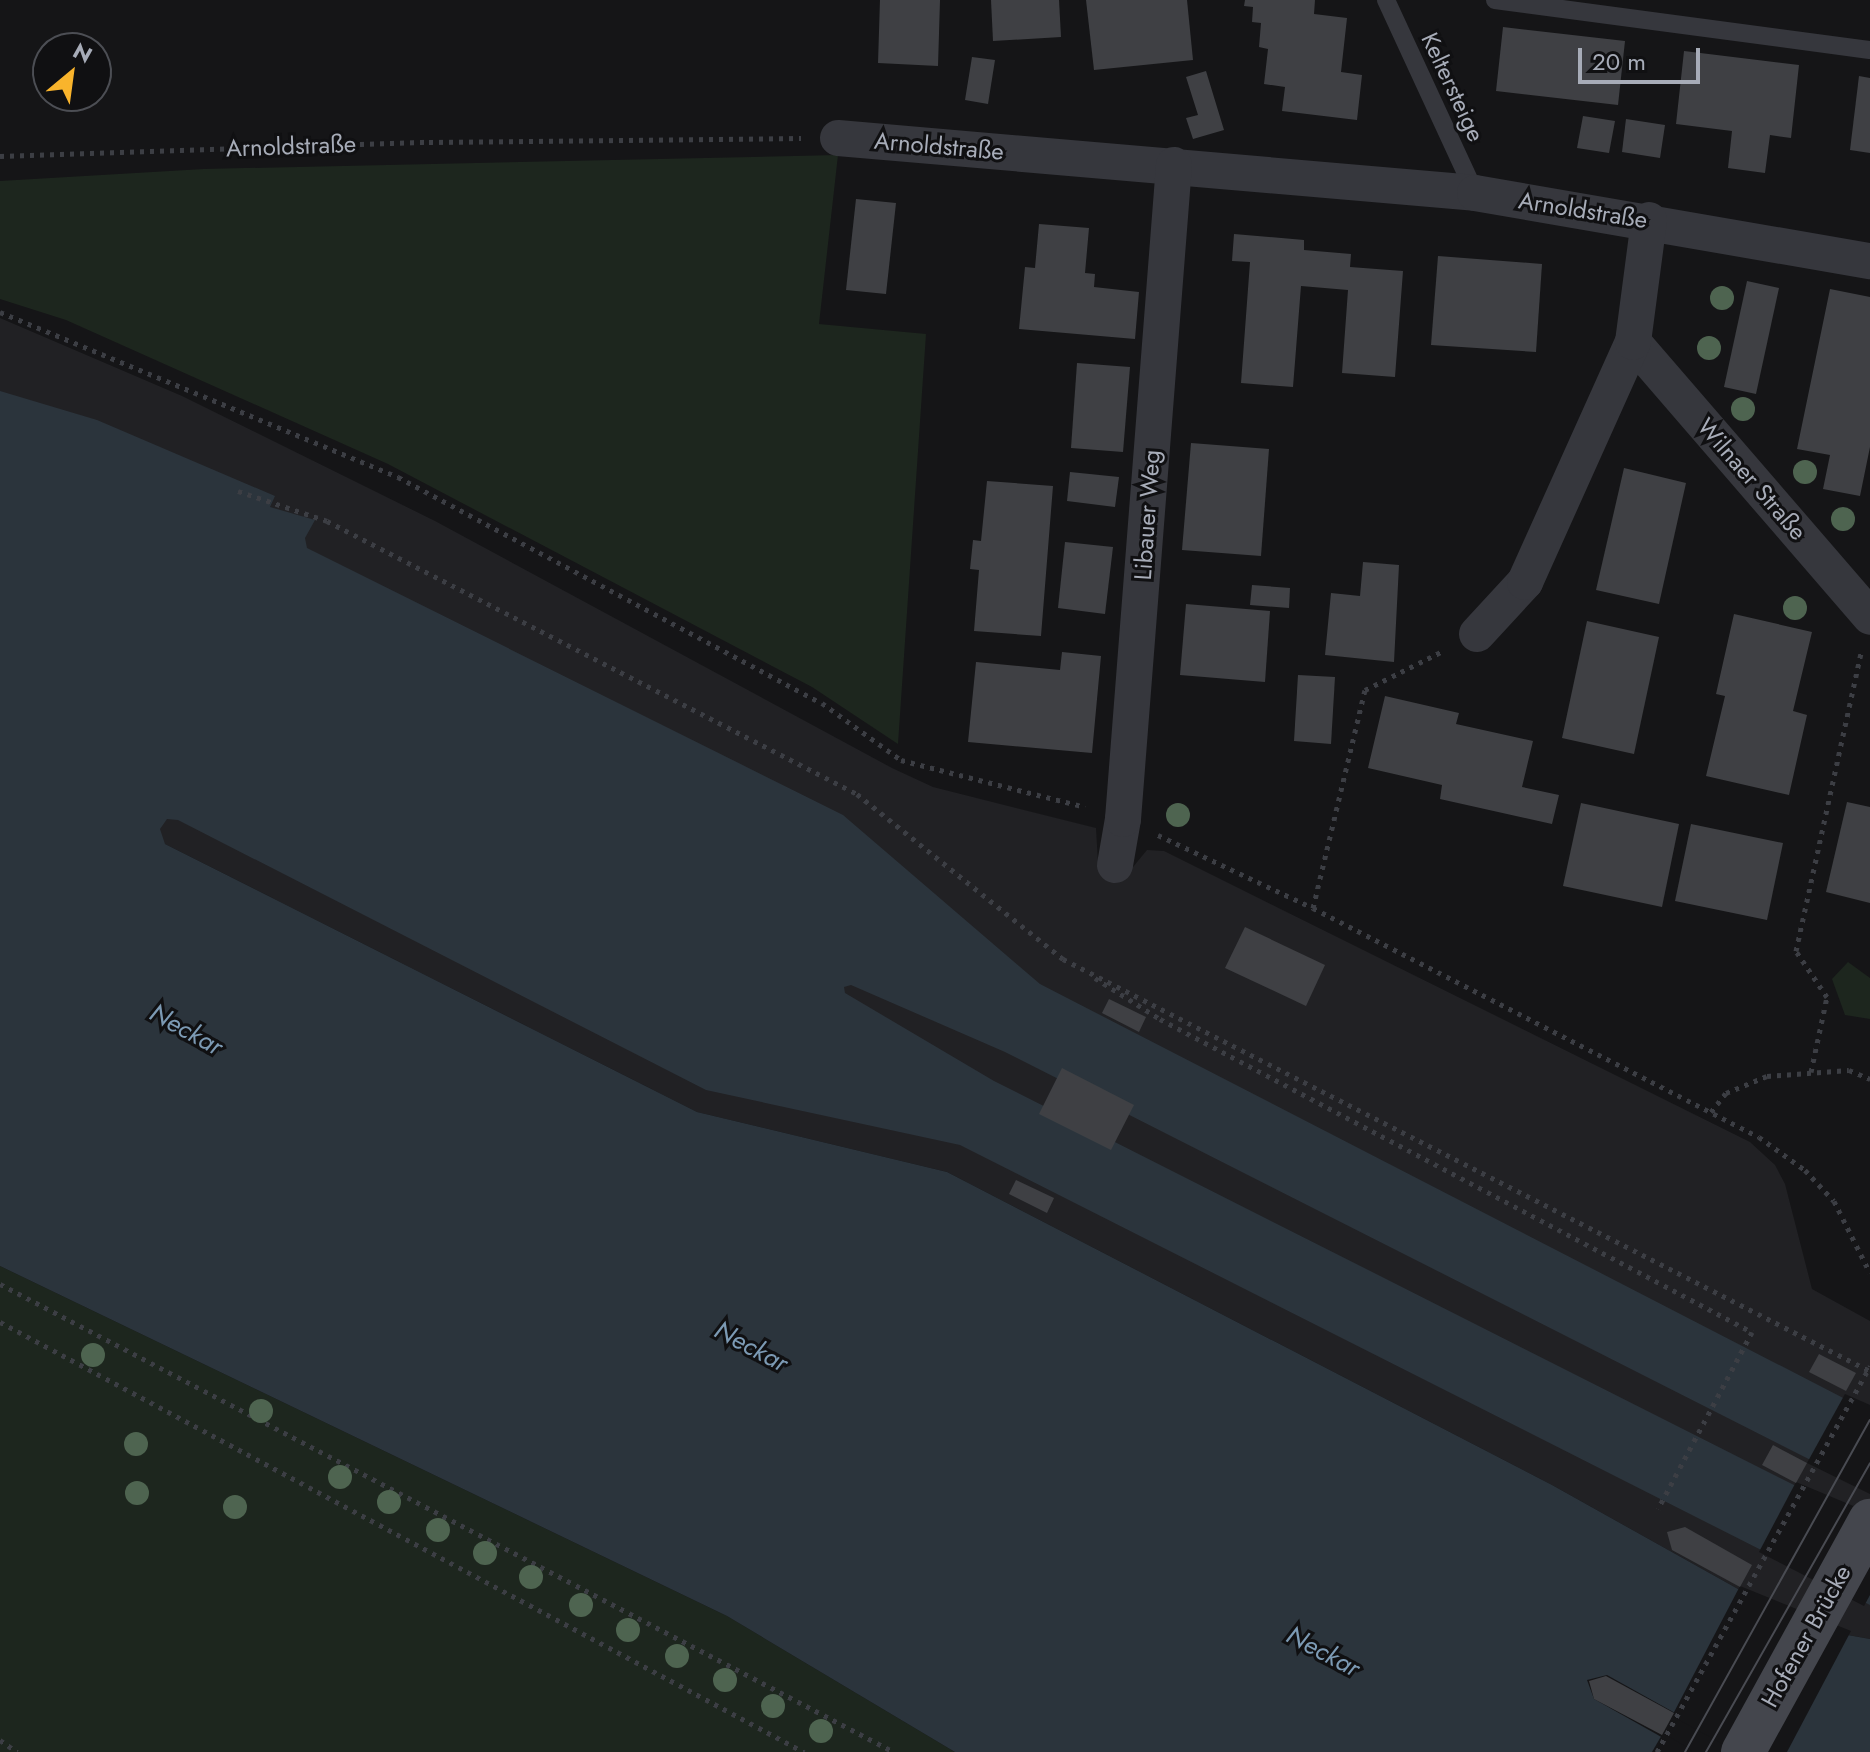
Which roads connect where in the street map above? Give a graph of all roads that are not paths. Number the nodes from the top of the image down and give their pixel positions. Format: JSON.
{"nodes":[{"id":1,"x":1386,"y":0,"type":"edge"},
{"id":2,"x":1495,"y":0,"type":"edge"},
{"id":3,"x":1870,"y":50,"type":"edge"},
{"id":4,"x":838,"y":138,"type":"road end"},
{"id":5,"x":1174,"y":165,"type":"junction"},
{"id":6,"x":1475,"y":193,"type":"junction"},
{"id":7,"x":1649,"y":220,"type":"junction"},
{"id":8,"x":1870,"y":261,"type":"edge"},
{"id":9,"x":1633,"y":342,"type":"junction"},
{"id":10,"x":1869,"y":616,"type":"edge"},
{"id":11,"x":1477,"y":634,"type":"road end"},
{"id":12,"x":1115,"y":865,"type":"dead end"},
{"id":13,"x":1870,"y":1521,"type":"edge"},
{"id":14,"x":1743,"y":1752,"type":"edge"}],
"edges":[{"from":1,"to":6,"type":"lane","name":"Keltersteige"},
{"from":2,"to":3,"type":"lane"},
{"from":4,"to":5,"type":"street","name":"Arnoldstraße"},
{"from":5,"to":6,"type":"street","name":"Arnoldstraße"},
{"from":5,"to":12,"type":"street","name":"Libauer Weg"},
{"from":6,"to":7,"type":"street","name":"Arnoldstraße"},
{"from":7,"to":8,"type":"street","name":"Arnoldstraße"},
{"from":7,"to":9,"type":"street"},
{"from":9,"to":10,"type":"street","name":"Wilnaer Straße"},
{"from":9,"to":11,"type":"street"},
{"from":13,"to":14,"type":"main road","name":"Hofener Brücke"}]}
